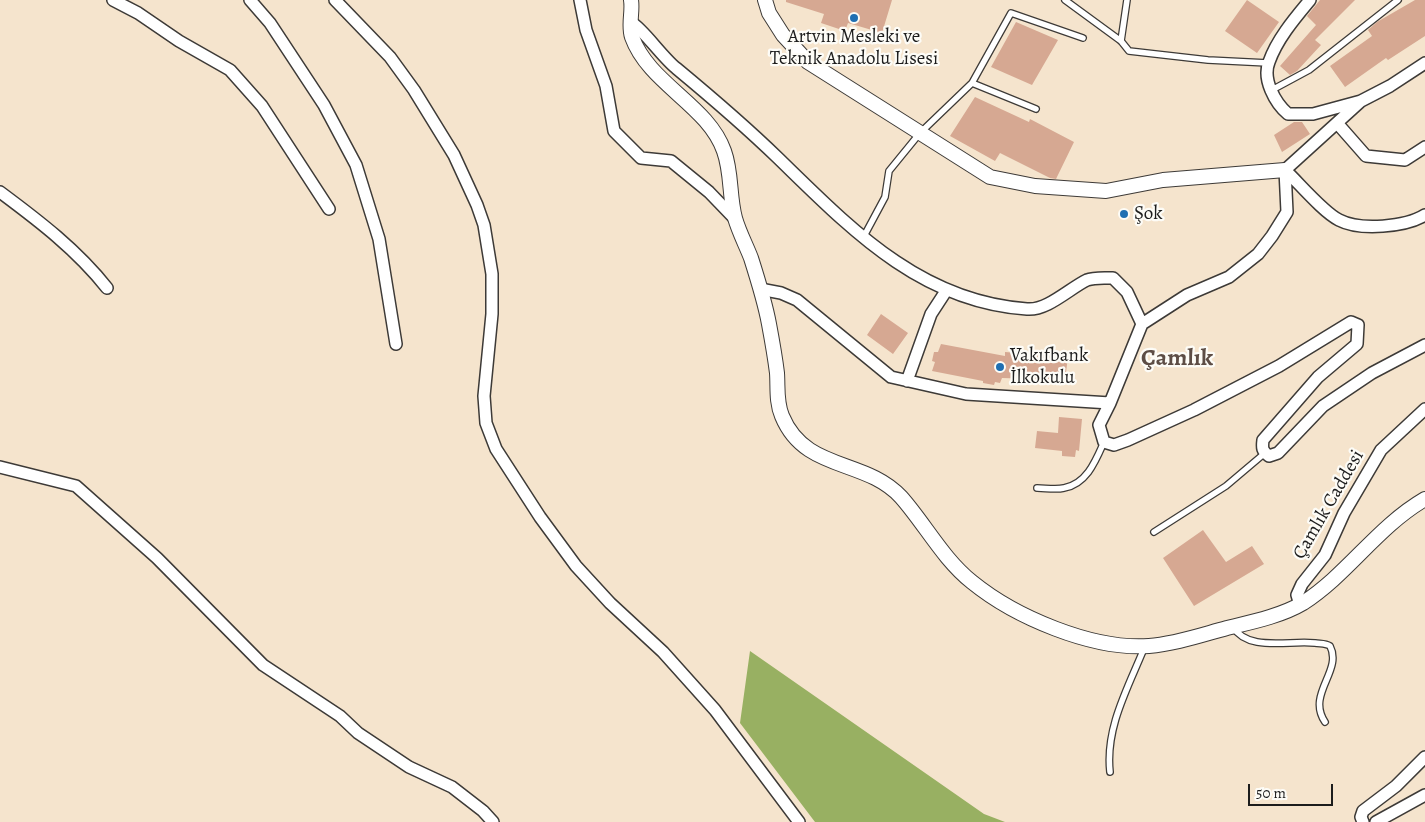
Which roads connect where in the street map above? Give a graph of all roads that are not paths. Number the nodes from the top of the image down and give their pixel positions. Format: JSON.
{"nodes":[{"id":1,"x":113,"y":0,"type":"edge"},
{"id":2,"x":250,"y":0,"type":"edge"},
{"id":3,"x":335,"y":0,"type":"edge"},
{"id":4,"x":580,"y":0,"type":"edge"},
{"id":5,"x":631,"y":0,"type":"edge"},
{"id":6,"x":765,"y":0,"type":"edge"},
{"id":7,"x":1065,"y":0,"type":"edge"},
{"id":8,"x":1127,"y":0,"type":"edge"},
{"id":9,"x":1310,"y":0,"type":"edge"},
{"id":10,"x":1398,"y":0,"type":"edge"},
{"id":11,"x":632,"y":23,"type":"junction"},
{"id":12,"x":1083,"y":38,"type":"dead end"},
{"id":13,"x":1121,"y":41,"type":"junction"},
{"id":14,"x":1268,"y":63,"type":"junction"},
{"id":15,"x":1425,"y":63,"type":"edge"},
{"id":16,"x":972,"y":83,"type":"junction"},
{"id":17,"x":1270,"y":90,"type":"junction"},
{"id":18,"x":1361,"y":101,"type":"junction"},
{"id":19,"x":1036,"y":109,"type":"dead end"},
{"id":20,"x":1337,"y":123,"type":"junction"},
{"id":21,"x":920,"y":133,"type":"junction"},
{"id":22,"x":1425,"y":147,"type":"edge"},
{"id":23,"x":1285,"y":170,"type":"junction"},
{"id":24,"x":0,"y":192,"type":"edge"},
{"id":25,"x":329,"y":209,"type":"dead end"},
{"id":26,"x":1425,"y":215,"type":"edge"},
{"id":27,"x":735,"y":219,"type":"junction"},
{"id":28,"x":863,"y":238,"type":"junction"},
{"id":29,"x":107,"y":288,"type":"dead end"},
{"id":30,"x":760,"y":288,"type":"junction"},
{"id":31,"x":946,"y":291,"type":"junction"},
{"id":32,"x":1142,"y":324,"type":"junction"},
{"id":33,"x":396,"y":344,"type":"dead end"},
{"id":34,"x":1425,"y":345,"type":"edge"},
{"id":35,"x":907,"y":381,"type":"junction"},
{"id":36,"x":1110,"y":403,"type":"junction"},
{"id":37,"x":1425,"y":409,"type":"edge"},
{"id":38,"x":1104,"y":442,"type":"junction"},
{"id":39,"x":1265,"y":453,"type":"junction"},
{"id":40,"x":0,"y":468,"type":"edge"},
{"id":41,"x":1036,"y":488,"type":"dead end"},
{"id":42,"x":1425,"y":499,"type":"edge"},
{"id":43,"x":1154,"y":532,"type":"dead end"},
{"id":44,"x":1300,"y":605,"type":"junction"},
{"id":45,"x":1233,"y":627,"type":"junction"},
{"id":46,"x":1145,"y":646,"type":"junction"},
{"id":47,"x":1325,"y":722,"type":"dead end"},
{"id":48,"x":1425,"y":757,"type":"edge"},
{"id":49,"x":1110,"y":772,"type":"dead end"},
{"id":50,"x":1425,"y":795,"type":"edge"},
{"id":51,"x":493,"y":822,"type":"edge"},
{"id":52,"x":799,"y":822,"type":"edge"},
{"id":53,"x":1363,"y":822,"type":"edge"},
{"id":54,"x":1376,"y":822,"type":"edge"}],
"edges":[{"from":1,"to":25,"type":"street"},
{"from":2,"to":33,"type":"street"},
{"from":3,"to":52,"type":"street"},
{"from":4,"to":27,"type":"street"},
{"from":5,"to":11,"type":"street"},
{"from":6,"to":21,"type":"street"},
{"from":7,"to":13,"type":"lane"},
{"from":8,"to":13,"type":"lane"},
{"from":9,"to":14,"type":"street"},
{"from":10,"to":17,"type":"lane"},
{"from":11,"to":27,"type":"street"},
{"from":11,"to":28,"type":"street"},
{"from":12,"to":16,"type":"lane"},
{"from":13,"to":14,"type":"lane"},
{"from":14,"to":17,"type":"street"},
{"from":15,"to":18,"type":"street"},
{"from":16,"to":19,"type":"lane"},
{"from":16,"to":21,"type":"lane"},
{"from":17,"to":18,"type":"street"},
{"from":18,"to":20,"type":"street"},
{"from":20,"to":22,"type":"street"},
{"from":20,"to":23,"type":"street"},
{"from":21,"to":23,"type":"street"},
{"from":21,"to":28,"type":"lane"},
{"from":23,"to":26,"type":"street"},
{"from":23,"to":32,"type":"street"},
{"from":24,"to":29,"type":"street"},
{"from":27,"to":30,"type":"street"},
{"from":28,"to":31,"type":"street"},
{"from":30,"to":35,"type":"street"},
{"from":30,"to":46,"type":"street"},
{"from":31,"to":32,"type":"street"},
{"from":31,"to":35,"type":"street"},
{"from":32,"to":36,"type":"street"},
{"from":34,"to":39,"type":"street"},
{"from":35,"to":36,"type":"street"},
{"from":36,"to":38,"type":"street"},
{"from":37,"to":44,"type":"street","name":"Çamlık Caddesi"},
{"from":38,"to":39,"type":"street"},
{"from":38,"to":41,"type":"lane"},
{"from":39,"to":43,"type":"lane"},
{"from":40,"to":51,"type":"street"},
{"from":42,"to":44,"type":"street"},
{"from":44,"to":45,"type":"street"},
{"from":45,"to":46,"type":"street"},
{"from":45,"to":47,"type":"lane"},
{"from":46,"to":49,"type":"lane"},
{"from":48,"to":53,"type":"street"},
{"from":50,"to":54,"type":"street"}]}
